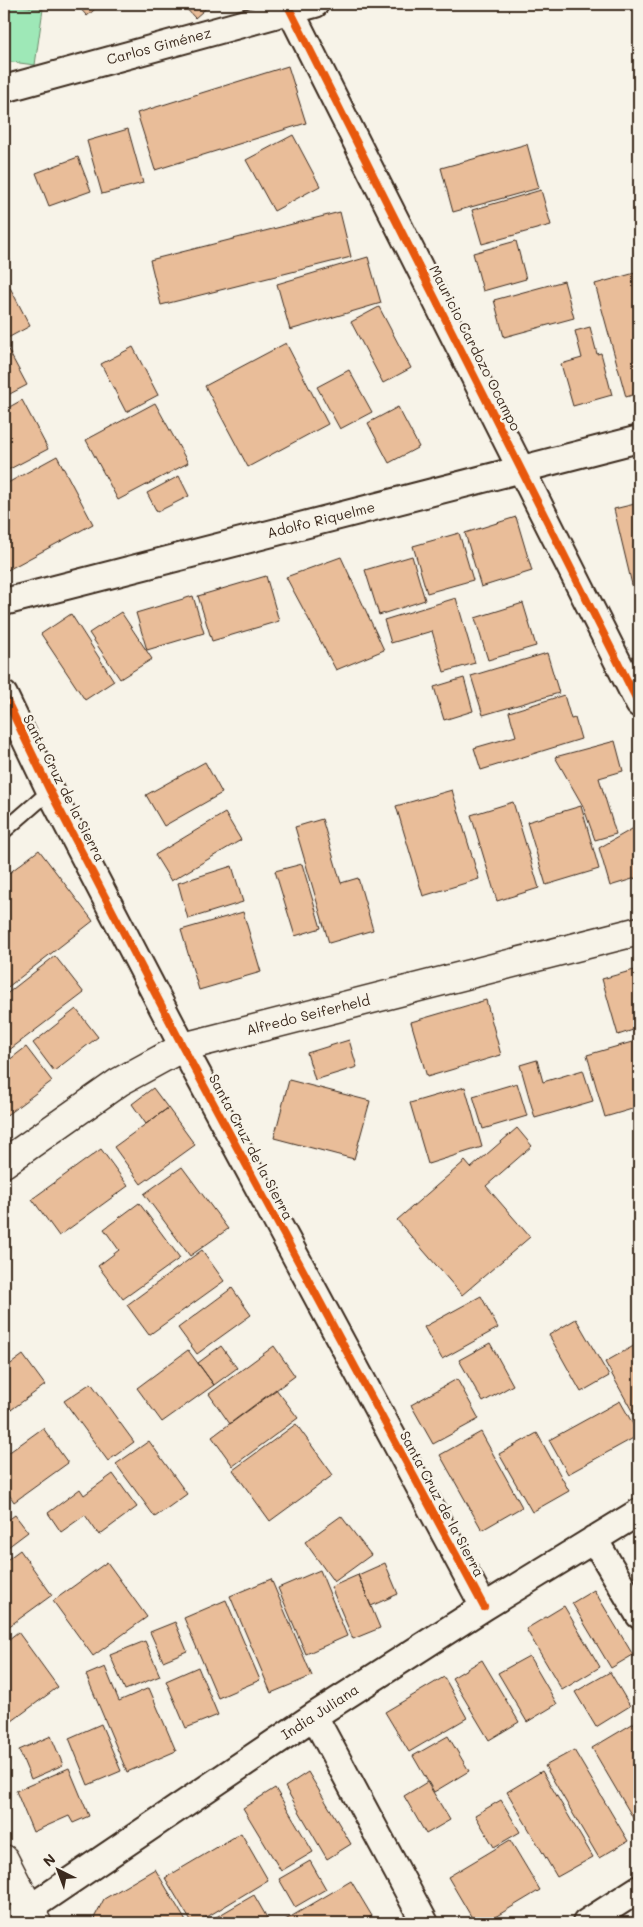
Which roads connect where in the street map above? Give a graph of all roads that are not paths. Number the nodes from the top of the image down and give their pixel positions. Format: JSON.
{"nodes":[{"id":1,"x":297,"y":6,"type":"edge"},
{"id":2,"x":4,"y":88,"type":"edge"},
{"id":3,"x":639,"y":440,"type":"edge"},
{"id":4,"x":522,"y":469,"type":"junction"},
{"id":5,"x":4,"y":602,"type":"edge"},
{"id":6,"x":4,"y":695,"type":"edge"},
{"id":7,"x":639,"y":704,"type":"edge"},
{"id":8,"x":50,"y":791,"type":"junction"},
{"id":9,"x":4,"y":830,"type":"edge"},
{"id":10,"x":639,"y":930,"type":"edge"},
{"id":11,"x":183,"y":1047,"type":"junction"},
{"id":12,"x":4,"y":1163,"type":"edge"},
{"id":13,"x":639,"y":1512,"type":"edge"},
{"id":14,"x":594,"y":1539,"type":"junction"},
{"id":15,"x":484,"y":1607,"type":"junction"},
{"id":16,"x":639,"y":1615,"type":"edge"},
{"id":17,"x":314,"y":1716,"type":"junction"},
{"id":18,"x":4,"y":1859,"type":"edge"},
{"id":19,"x":639,"y":1889,"type":"edge"},
{"id":20,"x":25,"y":1919,"type":"edge"},
{"id":21,"x":425,"y":1923,"type":"edge"},
{"id":22,"x":586,"y":1923,"type":"edge"}],
"edges":[{"from":1,"to":2,"type":"street","name":"Carlos Giménez"},
{"from":1,"to":4,"type":"street","name":"Mauricio Cardozo Ocampo"},
{"from":3,"to":4,"type":"street","name":"Adolfo Riquelme"},
{"from":4,"to":5,"type":"street","name":"Adolfo Riquelme"},
{"from":4,"to":7,"type":"street","name":"Mauricio Cardozo Ocampo"},
{"from":6,"to":8,"type":"street","name":"Santa Cruz de la Sierra"},
{"from":8,"to":9,"type":"lane"},
{"from":8,"to":11,"type":"street","name":"Santa Cruz de la Sierra"},
{"from":10,"to":11,"type":"street","name":"Alfredo Seiferheld"},
{"from":11,"to":12,"type":"street","name":"Alfredo Seiferheld"},
{"from":11,"to":15,"type":"street","name":"Santa Cruz de la Sierra"},
{"from":13,"to":14,"type":"street","name":"India Juliana"},
{"from":14,"to":15,"type":"street","name":"India Juliana"},
{"from":14,"to":16,"type":"street"},
{"from":15,"to":17,"type":"street","name":"India Juliana"},
{"from":17,"to":20,"type":"street","name":"India Juliana"},
{"from":17,"to":21,"type":"street"},
{"from":18,"to":20,"type":"street"},
{"from":19,"to":22,"type":"street"}]}
